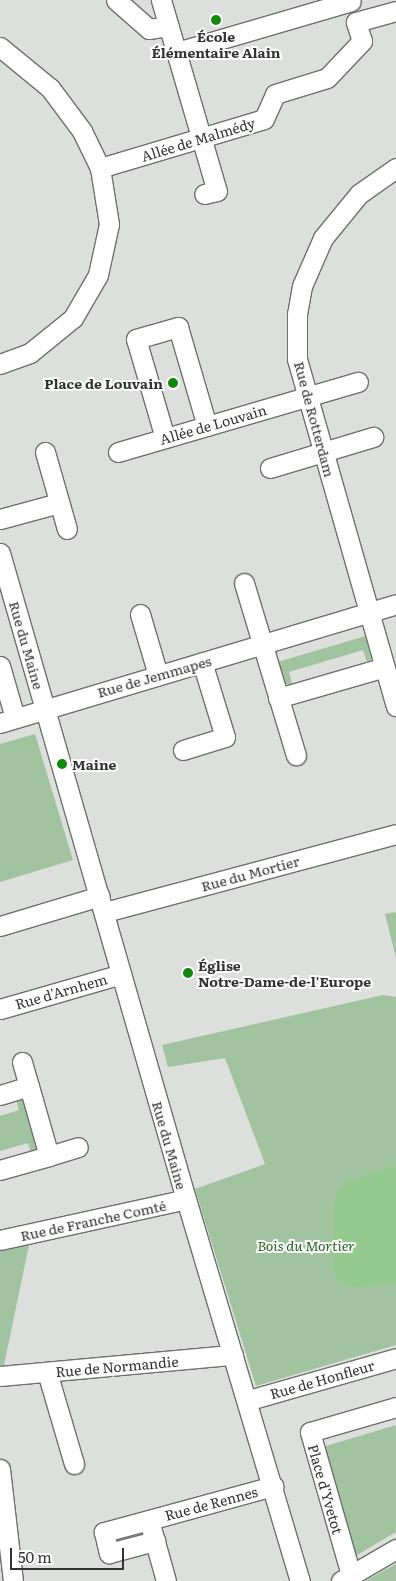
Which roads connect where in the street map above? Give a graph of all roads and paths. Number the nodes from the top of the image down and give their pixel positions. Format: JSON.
{"nodes":[{"id":1,"x":116,"y":0,"type":"edge"},
{"id":2,"x":162,"y":0,"type":"edge"},
{"id":3,"x":351,"y":1,"type":"edge"},
{"id":4,"x":396,"y":10,"type":"edge"},
{"id":5,"x":356,"y":22,"type":"junction"},
{"id":6,"x":169,"y":26,"type":"junction"},
{"id":7,"x":0,"y":47,"type":"edge"},
{"id":8,"x":177,"y":52,"type":"junction"},
{"id":9,"x":202,"y":139,"type":"junction"},
{"id":10,"x":100,"y":168,"type":"junction"},
{"id":11,"x":396,"y":168,"type":"edge"},
{"id":12,"x":204,"y":194,"type":"dead end"},
{"id":13,"x":0,"y":364,"type":"edge"},
{"id":14,"x":358,"y":382,"type":"dead end"},
{"id":15,"x":308,"y":396,"type":"junction"},
{"id":16,"x":207,"y":426,"type":"junction"},
{"id":17,"x":374,"y":437,"type":"dead end"},
{"id":18,"x":165,"y":438,"type":"junction"},
{"id":19,"x":45,"y":452,"type":"dead end"},
{"id":20,"x":118,"y":452,"type":"dead end"},
{"id":21,"x":324,"y":452,"type":"junction"},
{"id":22,"x":270,"y":468,"type":"dead end"},
{"id":23,"x":60,"y":503,"type":"junction"},
{"id":24,"x":0,"y":520,"type":"edge"},
{"id":25,"x":67,"y":529,"type":"dead end"},
{"id":26,"x":0,"y":554,"type":"edge"},
{"id":27,"x":244,"y":583,"type":"dead end"},
{"id":28,"x":396,"y":604,"type":"edge"},
{"id":29,"x":369,"y":612,"type":"junction"},
{"id":30,"x":140,"y":614,"type":"dead end"},
{"id":31,"x":262,"y":644,"type":"junction"},
{"id":32,"x":202,"y":662,"type":"junction"},
{"id":33,"x":0,"y":666,"type":"edge"},
{"id":34,"x":385,"y":667,"type":"junction"},
{"id":35,"x":158,"y":675,"type":"junction"},
{"id":36,"x":278,"y":698,"type":"junction"},
{"id":37,"x":396,"y":706,"type":"edge"},
{"id":38,"x":46,"y":708,"type":"junction"},
{"id":39,"x":7,"y":721,"type":"edge"},
{"id":40,"x":183,"y":750,"type":"dead end"},
{"id":41,"x":296,"y":755,"type":"dead end"},
{"id":42,"x":396,"y":834,"type":"edge"},
{"id":43,"x":102,"y":904,"type":"junction"},
{"id":44,"x":0,"y":926,"type":"edge"},
{"id":45,"x":121,"y":974,"type":"junction"},
{"id":46,"x":0,"y":1009,"type":"edge"},
{"id":47,"x":22,"y":1062,"type":"dead end"},
{"id":48,"x":29,"y":1086,"type":"junction"},
{"id":49,"x":0,"y":1095,"type":"edge"},
{"id":50,"x":78,"y":1147,"type":"dead end"},
{"id":51,"x":49,"y":1156,"type":"junction"},
{"id":52,"x":0,"y":1170,"type":"edge"},
{"id":53,"x":186,"y":1199,"type":"junction"},
{"id":54,"x":0,"y":1240,"type":"edge"},
{"id":55,"x":234,"y":1355,"type":"junction"},
{"id":56,"x":396,"y":1358,"type":"edge"},
{"id":57,"x":47,"y":1372,"type":"junction"},
{"id":58,"x":0,"y":1376,"type":"edge"},
{"id":59,"x":249,"y":1400,"type":"junction"},
{"id":60,"x":396,"y":1407,"type":"edge"},
{"id":61,"x":74,"y":1464,"type":"dead end"},
{"id":62,"x":0,"y":1468,"type":"edge"},
{"id":63,"x":273,"y":1486,"type":"junction"},
{"id":64,"x":149,"y":1520,"type":"junction"},
{"id":65,"x":155,"y":1541,"type":"junction"},
{"id":66,"x":396,"y":1549,"type":"edge"},
{"id":67,"x":5,"y":1562,"type":"edge"},
{"id":68,"x":346,"y":1578,"type":"edge"},
{"id":69,"x":13,"y":1581,"type":"edge"},
{"id":70,"x":166,"y":1581,"type":"edge"},
{"id":71,"x":300,"y":1581,"type":"edge"}],
"edges":[{"from":1,"to":6,"type":"street"},
{"from":2,"to":6,"type":"street"},
{"from":3,"to":5,"type":"street","name":"Allée de Malmédy"},
{"from":3,"to":8,"type":"street"},
{"from":4,"to":5,"type":"street"},
{"from":5,"to":9,"type":"street","name":"Allée de Malmédy"},
{"from":6,"to":8,"type":"street"},
{"from":7,"to":10,"type":"street"},
{"from":8,"to":9,"type":"street"},
{"from":9,"to":10,"type":"street","name":"Allée de Malmédy"},
{"from":9,"to":12,"type":"street"},
{"from":10,"to":13,"type":"street"},
{"from":11,"to":15,"type":"street","name":"Rue de Rotterdam"},
{"from":14,"to":15,"type":"street","name":"Allée de Louvain"},
{"from":15,"to":16,"type":"street","name":"Allée de Louvain"},
{"from":15,"to":21,"type":"street","name":"Rue de Rotterdam"},
{"from":16,"to":18,"type":"street","name":"Allée de Louvain"},
{"from":16,"to":18,"type":"street"},
{"from":17,"to":21,"type":"street"},
{"from":18,"to":20,"type":"street","name":"Allée de Louvain"},
{"from":19,"to":23,"type":"street"},
{"from":21,"to":22,"type":"street"},
{"from":21,"to":29,"type":"street","name":"Rue de Rotterdam"},
{"from":23,"to":24,"type":"street"},
{"from":23,"to":25,"type":"street"},
{"from":26,"to":38,"type":"street","name":"Rue du Maine"},
{"from":27,"to":31,"type":"street"},
{"from":28,"to":29,"type":"street","name":"Rue de Jemmapes"},
{"from":29,"to":31,"type":"street","name":"Rue de Jemmapes"},
{"from":29,"to":34,"type":"street","name":"Rue de Rotterdam"},
{"from":30,"to":35,"type":"street"},
{"from":31,"to":32,"type":"street","name":"Rue de Jemmapes"},
{"from":31,"to":36,"type":"street"},
{"from":32,"to":35,"type":"street","name":"Rue de Jemmapes"},
{"from":32,"to":40,"type":"street"},
{"from":33,"to":39,"type":"street","name":"Rue du Maine"},
{"from":34,"to":36,"type":"street"},
{"from":34,"to":37,"type":"street","name":"Rue de Rotterdam"},
{"from":35,"to":38,"type":"street","name":"Rue de Jemmapes"},
{"from":36,"to":41,"type":"street"},
{"from":38,"to":39,"type":"street","name":"Rue du Maine"},
{"from":38,"to":43,"type":"street","name":"Rue du Maine"},
{"from":42,"to":43,"type":"street","name":"Rue du Mortier"},
{"from":43,"to":44,"type":"street","name":"Rue du Mortier"},
{"from":43,"to":45,"type":"street","name":"Rue du Maine"},
{"from":45,"to":46,"type":"street","name":"Rue d'Arnhem"},
{"from":45,"to":53,"type":"street","name":"Rue du Maine"},
{"from":47,"to":48,"type":"street"},
{"from":48,"to":49,"type":"street"},
{"from":48,"to":51,"type":"street"},
{"from":50,"to":51,"type":"street"},
{"from":51,"to":52,"type":"street"},
{"from":53,"to":54,"type":"street","name":"Rue de Franche Comté"},
{"from":53,"to":55,"type":"street","name":"Rue du Maine"},
{"from":55,"to":57,"type":"street","name":"Rue de Normandie"},
{"from":55,"to":59,"type":"street","name":"Rue du Maine"},
{"from":56,"to":59,"type":"street","name":"Rue de Honfleur"},
{"from":57,"to":58,"type":"street","name":"Rue de Normandie"},
{"from":57,"to":61,"type":"street"},
{"from":59,"to":63,"type":"street","name":"Rue du Maine"},
{"from":60,"to":68,"type":"street","name":"Place d'Yvetot"},
{"from":62,"to":67,"type":"street"},
{"from":63,"to":64,"type":"street","name":"Rue de Rennes"},
{"from":63,"to":71,"type":"street","name":"Rue du Maine"},
{"from":64,"to":65,"type":"street","name":"Rue de Rennes"},
{"from":64,"to":65,"type":"street","name":"Rue de Rennes"},
{"from":65,"to":70,"type":"street","name":"Rue de Rennes"},
{"from":66,"to":68,"type":"street"},
{"from":67,"to":69,"type":"street"}]}
